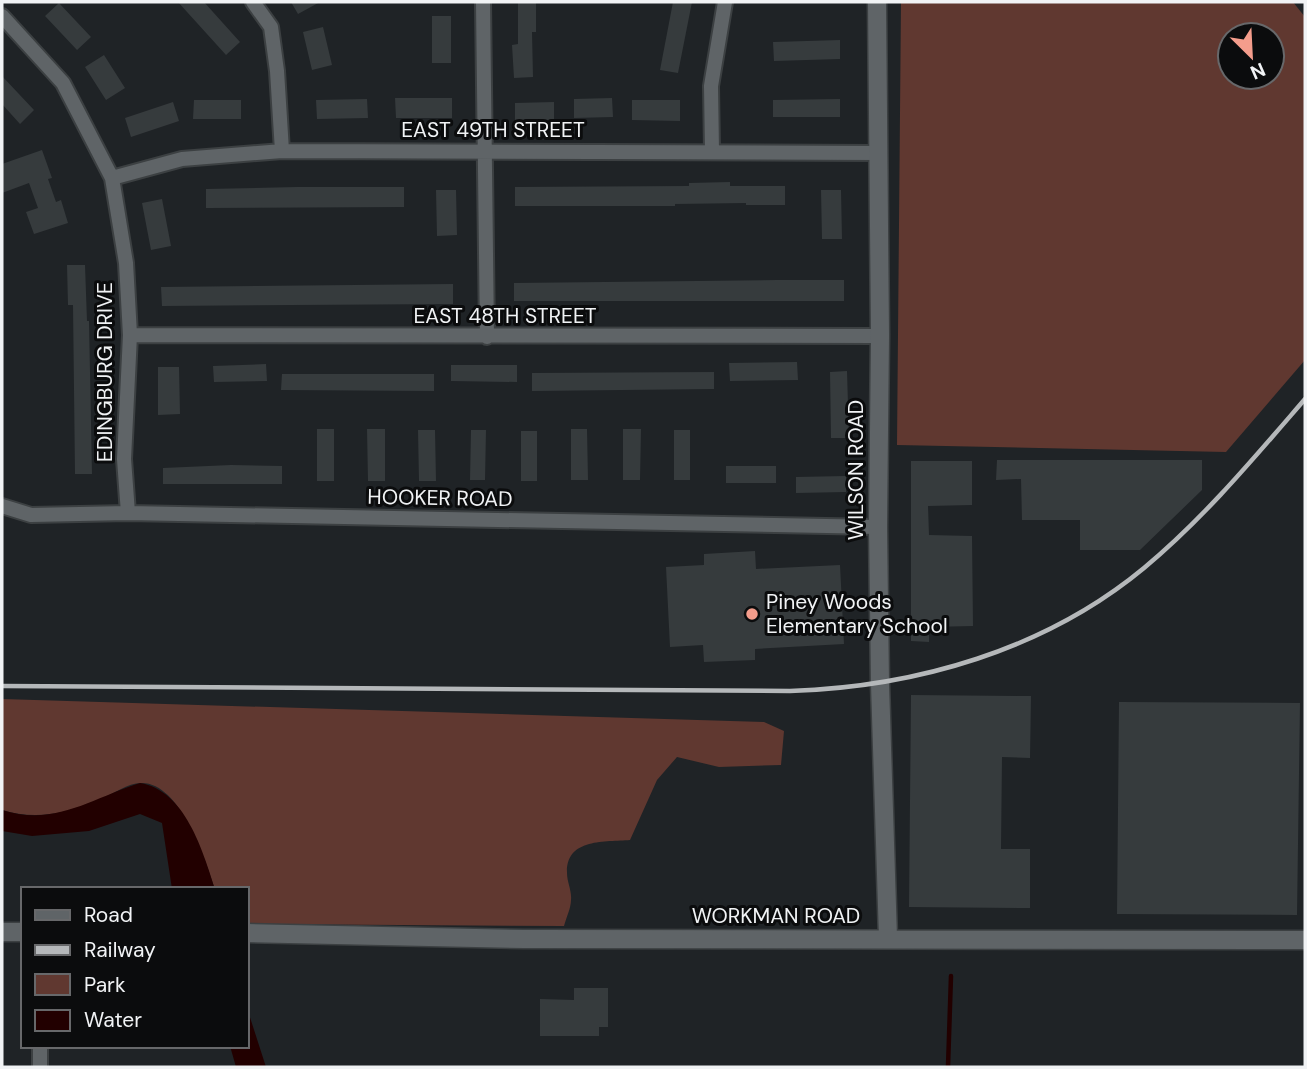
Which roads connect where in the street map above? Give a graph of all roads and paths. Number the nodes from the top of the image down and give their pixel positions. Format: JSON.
{"nodes":[{"id":1,"x":253,"y":2,"type":"edge"},
{"id":2,"x":483,"y":2,"type":"edge"},
{"id":3,"x":725,"y":2,"type":"edge"},
{"id":4,"x":877,"y":2,"type":"edge"},
{"id":5,"x":2,"y":16,"type":"edge"},
{"id":6,"x":486,"y":150,"type":"junction"},
{"id":7,"x":282,"y":151,"type":"junction"},
{"id":8,"x":712,"y":151,"type":"junction"},
{"id":9,"x":878,"y":153,"type":"junction"},
{"id":10,"x":112,"y":178,"type":"junction"},
{"id":11,"x":130,"y":335,"type":"junction"},
{"id":12,"x":880,"y":336,"type":"junction"},
{"id":13,"x":487,"y":337,"type":"junction"},
{"id":14,"x":2,"y":506,"type":"edge"},
{"id":15,"x":128,"y":513,"type":"junction"},
{"id":16,"x":878,"y":527,"type":"junction"},
{"id":17,"x":2,"y":932,"type":"edge"},
{"id":18,"x":21,"y":932,"type":"edge"},
{"id":19,"x":248,"y":933,"type":"edge"},
{"id":20,"x":888,"y":938,"type":"junction"},
{"id":21,"x":1305,"y":940,"type":"edge"},
{"id":22,"x":40,"y":1048,"type":"edge"},
{"id":23,"x":40,"y":1067,"type":"edge"}],
"edges":[{"from":1,"to":7,"type":"street"},
{"from":2,"to":6,"type":"street"},
{"from":3,"to":8,"type":"street"},
{"from":4,"to":9,"type":"street","name":"WILSON ROAD"},
{"from":5,"to":10,"type":"street","name":"EDINGBURG DRIVE"},
{"from":6,"to":7,"type":"street","name":"EAST 49TH STREET"},
{"from":6,"to":8,"type":"street","name":"EAST 49TH STREET"},
{"from":6,"to":13,"type":"street"},
{"from":7,"to":10,"type":"street","name":"EAST 49TH STREET"},
{"from":8,"to":9,"type":"street","name":"EAST 49TH STREET"},
{"from":9,"to":12,"type":"street","name":"WILSON ROAD"},
{"from":10,"to":11,"type":"street","name":"EDINGBURG DRIVE"},
{"from":11,"to":13,"type":"street","name":"EAST 48TH STREET"},
{"from":11,"to":15,"type":"street","name":"EDINGBURG DRIVE"},
{"from":12,"to":13,"type":"street","name":"EAST 48TH STREET"},
{"from":12,"to":16,"type":"street","name":"WILSON ROAD"},
{"from":14,"to":15,"type":"street","name":"HOOKER ROAD"},
{"from":15,"to":16,"type":"street","name":"HOOKER ROAD"},
{"from":16,"to":20,"type":"street","name":"WILSON ROAD"},
{"from":17,"to":18,"type":"street"},
{"from":19,"to":20,"type":"street","name":"WORKMAN ROAD"},
{"from":20,"to":21,"type":"street","name":"WORKMAN ROAD"},
{"from":22,"to":23,"type":"street"}]}
